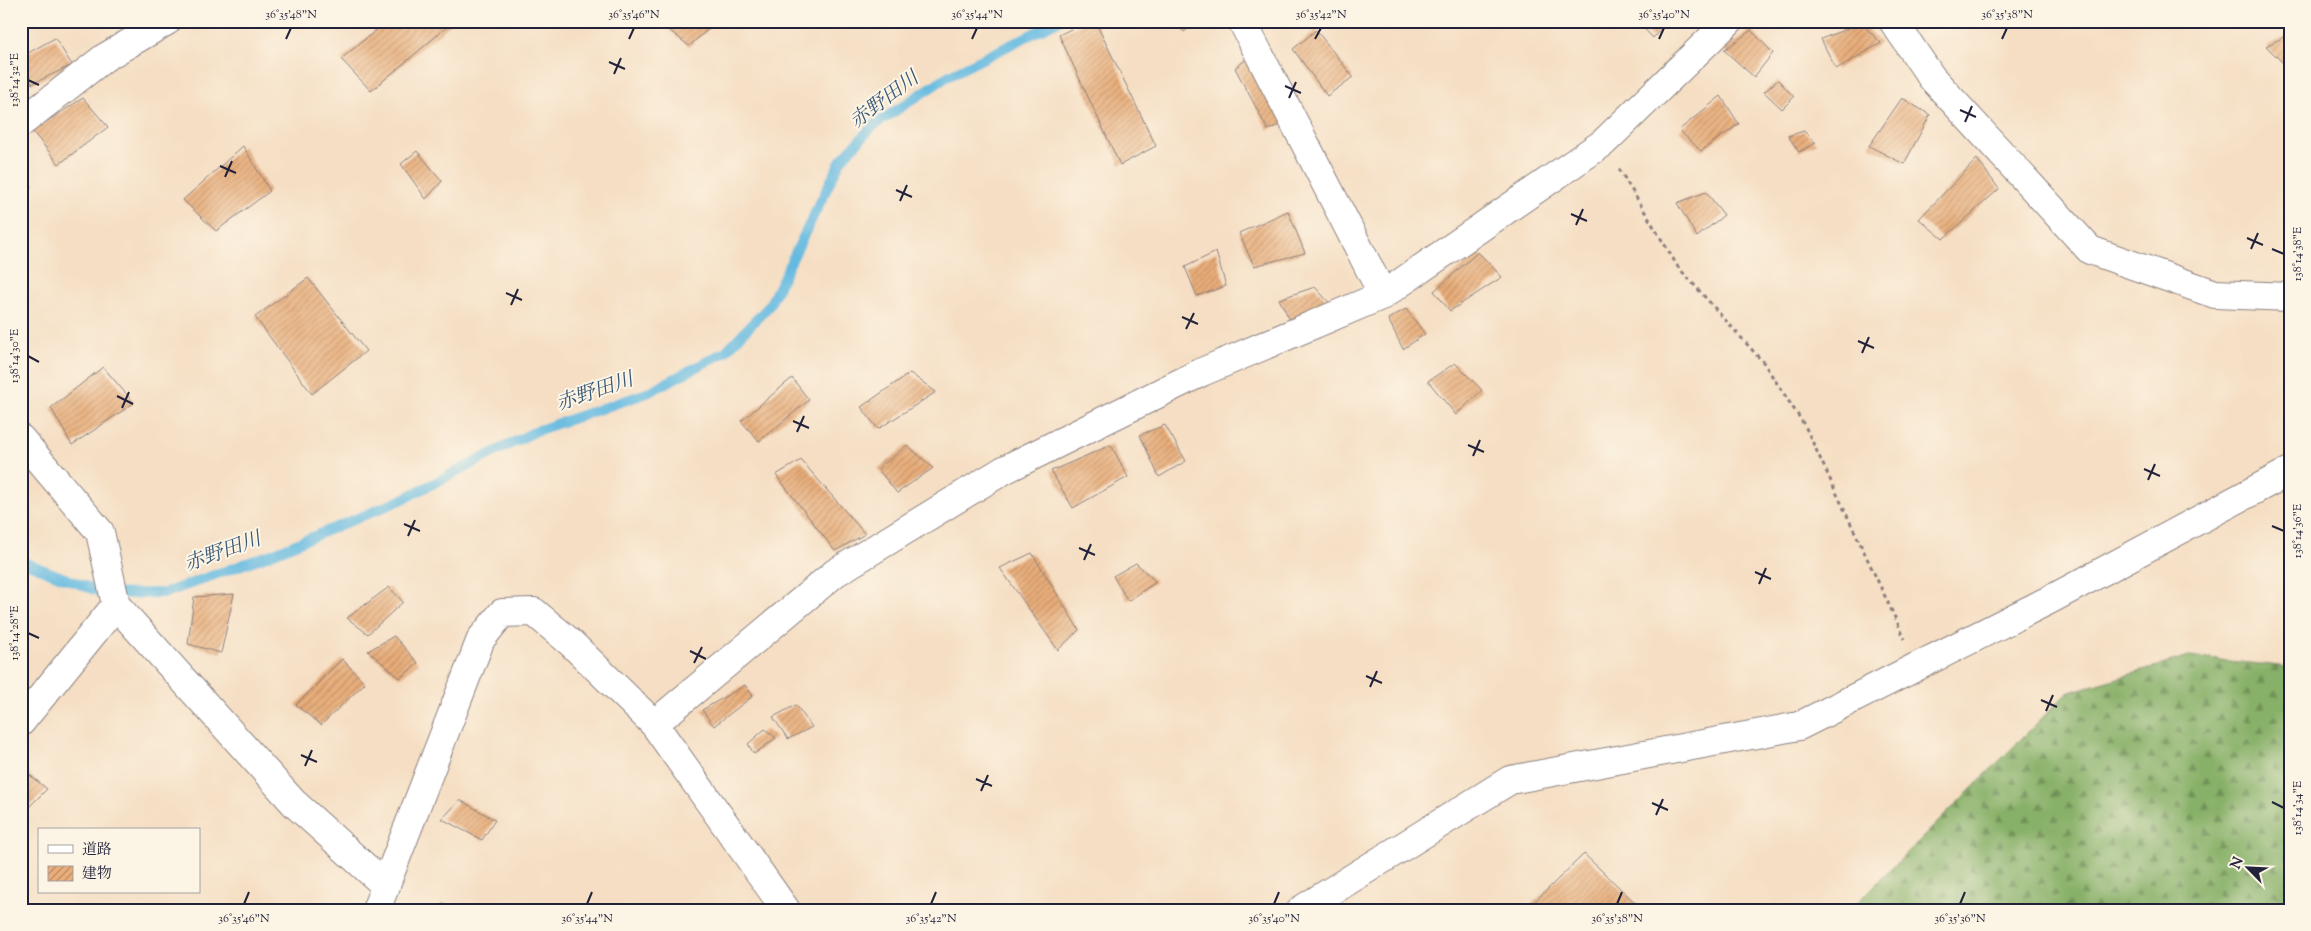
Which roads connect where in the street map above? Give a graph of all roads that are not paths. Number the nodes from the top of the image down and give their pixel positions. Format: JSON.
{"nodes":[{"id":1,"x":167,"y":21,"type":"edge"},
{"id":2,"x":1242,"y":21,"type":"edge"},
{"id":3,"x":1728,"y":21,"type":"edge"},
{"id":4,"x":1893,"y":21,"type":"edge"},
{"id":5,"x":21,"y":124,"type":"edge"},
{"id":6,"x":1383,"y":295,"type":"junction"},
{"id":7,"x":2290,"y":297,"type":"edge"},
{"id":8,"x":21,"y":439,"type":"edge"},
{"id":9,"x":2290,"y":471,"type":"edge"},
{"id":10,"x":116,"y":605,"type":"junction"},
{"id":11,"x":21,"y":722,"type":"edge"},
{"id":12,"x":654,"y":724,"type":"junction"},
{"id":13,"x":381,"y":898,"type":"edge"},
{"id":14,"x":786,"y":910,"type":"edge"},
{"id":15,"x":1301,"y":910,"type":"edge"}],
"edges":[{"from":1,"to":5,"type":"street"},
{"from":2,"to":6,"type":"street"},
{"from":3,"to":6,"type":"street"},
{"from":4,"to":7,"type":"street"},
{"from":6,"to":12,"type":"street"},
{"from":8,"to":10,"type":"street"},
{"from":9,"to":15,"type":"street"},
{"from":10,"to":11,"type":"street"},
{"from":10,"to":13,"type":"street"},
{"from":12,"to":13,"type":"street"},
{"from":12,"to":14,"type":"street"}]}
